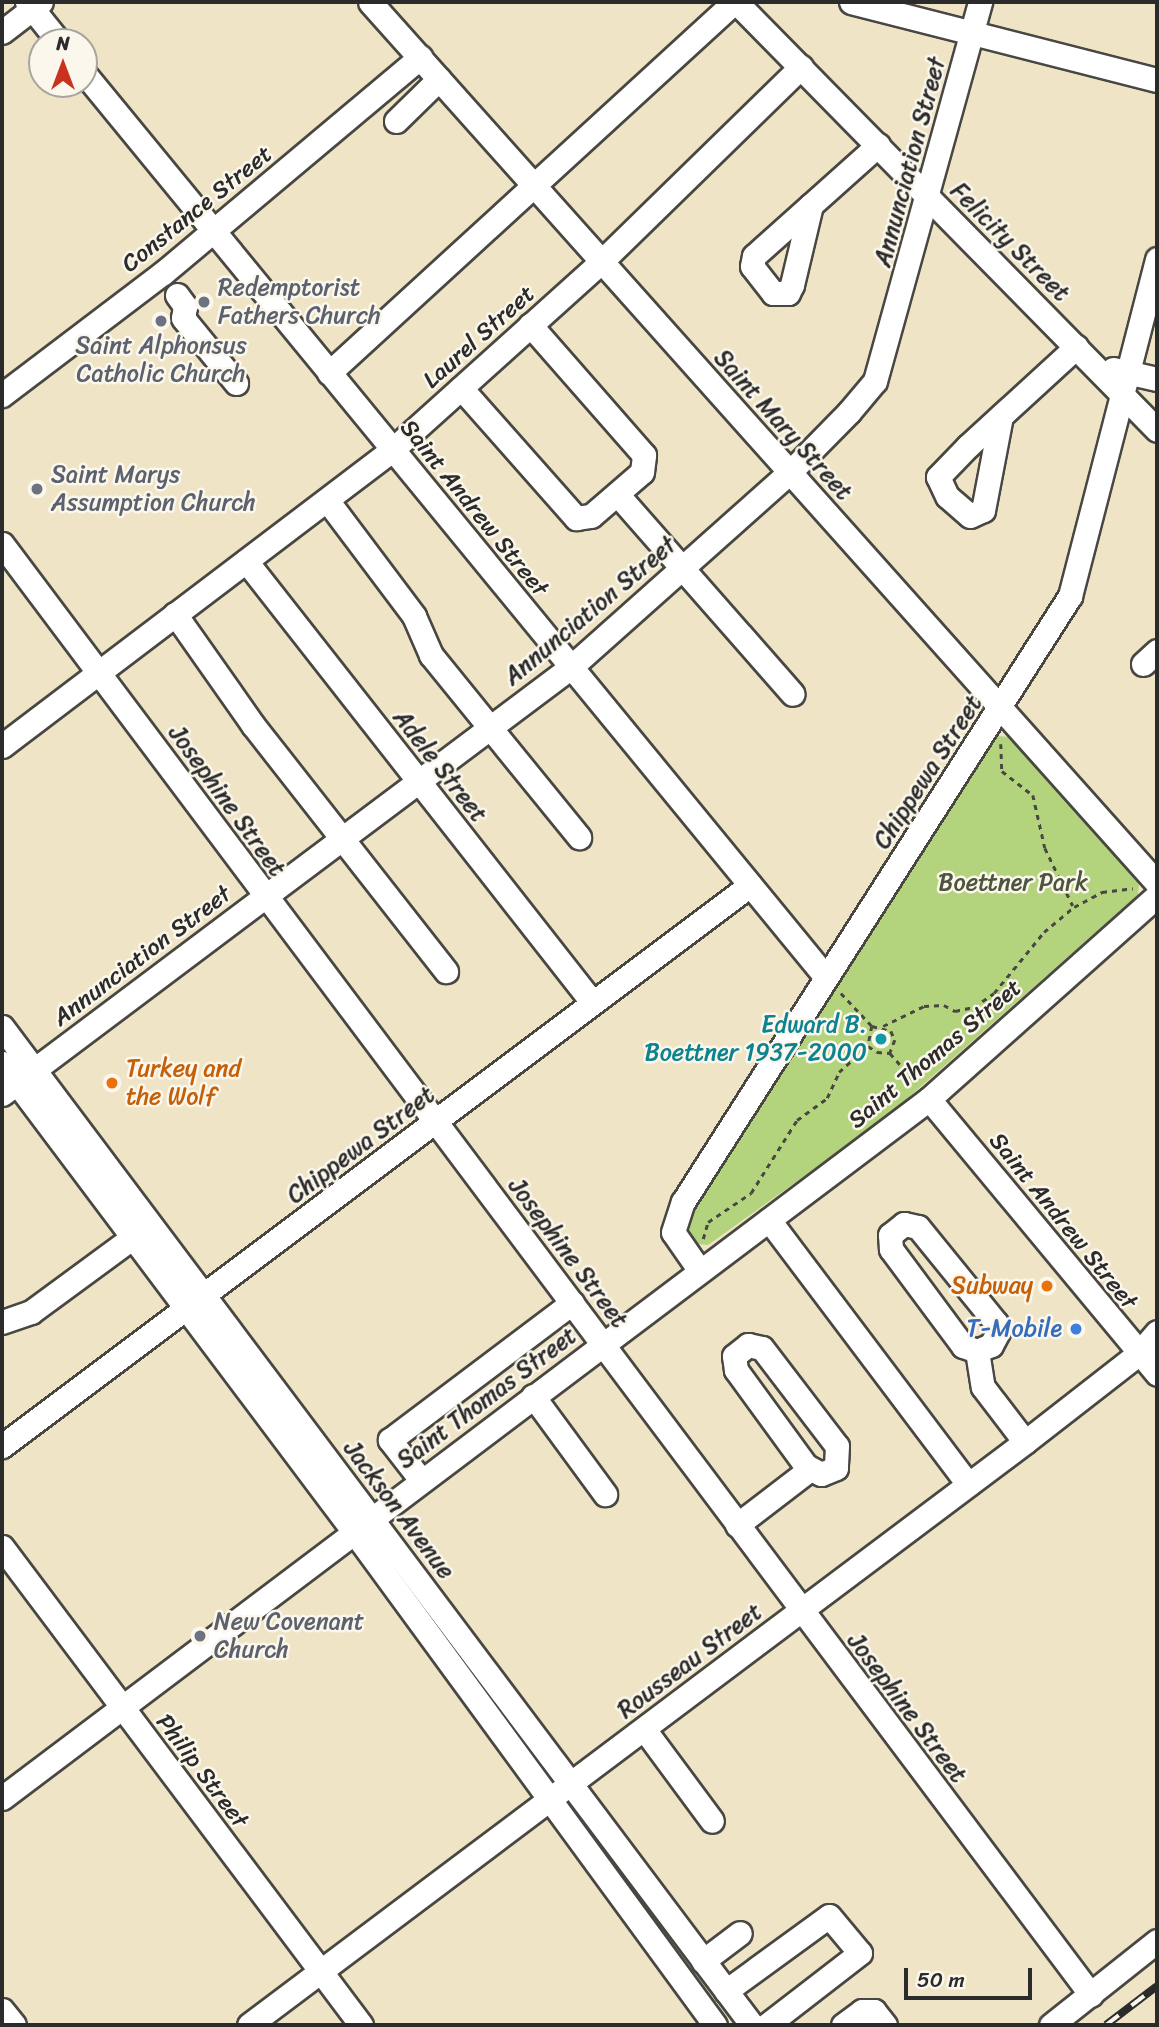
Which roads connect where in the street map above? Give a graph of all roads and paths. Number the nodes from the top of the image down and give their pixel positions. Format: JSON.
{"nodes":[{"id":1,"x":370,"y":2,"type":"edge"},
{"id":2,"x":735,"y":2,"type":"edge"},
{"id":3,"x":852,"y":2,"type":"edge"},
{"id":4,"x":980,"y":2,"type":"edge"},
{"id":5,"x":33,"y":4,"type":"edge"},
{"id":6,"x":49,"y":28,"type":"edge"},
{"id":7,"x":2,"y":32,"type":"edge"},
{"id":8,"x":972,"y":33,"type":"junction"},
{"id":9,"x":420,"y":57,"type":"junction"},
{"id":10,"x":801,"y":68,"type":"junction"},
{"id":11,"x":439,"y":79,"type":"junction"},
{"id":12,"x":1157,"y":80,"type":"edge"},
{"id":13,"x":98,"y":90,"type":"edge"},
{"id":14,"x":396,"y":121,"type":"dead end"},
{"id":15,"x":878,"y":145,"type":"junction"},
{"id":16,"x":537,"y":187,"type":"junction"},
{"id":17,"x":929,"y":198,"type":"junction"},
{"id":18,"x":811,"y":205,"type":"dead end"},
{"id":19,"x":213,"y":233,"type":"junction"},
{"id":20,"x":1157,"y":259,"type":"edge"},
{"id":21,"x":602,"y":261,"type":"junction"},
{"id":22,"x":170,"y":284,"type":"junction"},
{"id":23,"x":530,"y":325,"type":"junction"},
{"id":24,"x":1084,"y":355,"type":"junction"},
{"id":25,"x":329,"y":373,"type":"junction"},
{"id":26,"x":1157,"y":379,"type":"edge"},
{"id":27,"x":236,"y":383,"type":"dead end"},
{"id":28,"x":1125,"y":383,"type":"junction"},
{"id":29,"x":461,"y":388,"type":"junction"},
{"id":30,"x":2,"y":395,"type":"edge"},
{"id":31,"x":1001,"y":416,"type":"dead end"},
{"id":32,"x":1157,"y":430,"type":"edge"},
{"id":33,"x":392,"y":450,"type":"junction"},
{"id":34,"x":790,"y":472,"type":"junction"},
{"id":35,"x":617,"y":494,"type":"junction"},
{"id":36,"x":327,"y":500,"type":"junction"},
{"id":37,"x":2,"y":544,"type":"edge"},
{"id":38,"x":246,"y":561,"type":"junction"},
{"id":39,"x":682,"y":568,"type":"junction"},
{"id":40,"x":175,"y":614,"type":"junction"},
{"id":41,"x":571,"y":667,"type":"junction"},
{"id":42,"x":99,"y":671,"type":"junction"},
{"id":43,"x":793,"y":694,"type":"dead end"},
{"id":44,"x":1002,"y":709,"type":"junction"},
{"id":45,"x":492,"y":726,"type":"junction"},
{"id":46,"x":2,"y":746,"type":"edge"},
{"id":47,"x":418,"y":781,"type":"junction"},
{"id":48,"x":579,"y":837,"type":"dead end"},
{"id":49,"x":343,"y":838,"type":"junction"},
{"id":50,"x":750,"y":885,"type":"junction"},
{"id":51,"x":1153,"y":889,"type":"edge"},
{"id":52,"x":265,"y":897,"type":"junction"},
{"id":53,"x":1074,"y":907,"type":"junction"},
{"id":54,"x":446,"y":971,"type":"dead end"},
{"id":55,"x":825,"y":976,"type":"junction"},
{"id":56,"x":592,"y":1002,"type":"junction"},
{"id":57,"x":872,"y":1026,"type":"junction"},
{"id":58,"x":883,"y":1026,"type":"junction"},
{"id":59,"x":2,"y":1027,"type":"edge"},
{"id":60,"x":868,"y":1046,"type":"junction"},
{"id":61,"x":890,"y":1053,"type":"junction"},
{"id":62,"x":2,"y":1063,"type":"edge"},
{"id":63,"x":17,"y":1082,"type":"edge"},
{"id":64,"x":929,"y":1099,"type":"junction"},
{"id":65,"x":436,"y":1122,"type":"junction"},
{"id":66,"x":769,"y":1220,"type":"junction"},
{"id":67,"x":133,"y":1237,"type":"junction"},
{"id":68,"x":695,"y":1265,"type":"junction"},
{"id":69,"x":195,"y":1302,"type":"junction"},
{"id":70,"x":572,"y":1303,"type":"junction"},
{"id":71,"x":2,"y":1322,"type":"edge"},
{"id":72,"x":1157,"y":1332,"type":"edge"},
{"id":73,"x":603,"y":1344,"type":"junction"},
{"id":74,"x":977,"y":1351,"type":"junction"},
{"id":75,"x":1138,"y":1354,"type":"junction"},
{"id":76,"x":1157,"y":1374,"type":"edge"},
{"id":77,"x":533,"y":1396,"type":"junction"},
{"id":78,"x":1026,"y":1442,"type":"junction"},
{"id":79,"x":2,"y":1446,"type":"edge"},
{"id":80,"x":809,"y":1470,"type":"junction"},
{"id":81,"x":421,"y":1480,"type":"junction"},
{"id":82,"x":968,"y":1484,"type":"junction"},
{"id":83,"x":605,"y":1494,"type":"dead end"},
{"id":84,"x":363,"y":1524,"type":"junction"},
{"id":85,"x":737,"y":1525,"type":"junction"},
{"id":86,"x":2,"y":1548,"type":"edge"},
{"id":87,"x":800,"y":1610,"type":"junction"},
{"id":88,"x":124,"y":1710,"type":"junction"},
{"id":89,"x":644,"y":1729,"type":"junction"},
{"id":90,"x":571,"y":1784,"type":"junction"},
{"id":91,"x":2,"y":1798,"type":"edge"},
{"id":92,"x":552,"y":1798,"type":"junction"},
{"id":93,"x":712,"y":1821,"type":"dead end"},
{"id":94,"x":740,"y":1933,"type":"dead end"},
{"id":95,"x":1157,"y":1941,"type":"edge"},
{"id":96,"x":703,"y":1961,"type":"junction"},
{"id":97,"x":320,"y":1971,"type":"junction"},
{"id":98,"x":726,"y":1991,"type":"junction"},
{"id":99,"x":1091,"y":1995,"type":"junction"},
{"id":100,"x":2,"y":2010,"type":"edge"},
{"id":101,"x":14,"y":2025,"type":"edge"},
{"id":102,"x":249,"y":2025,"type":"edge"},
{"id":103,"x":361,"y":2025,"type":"edge"},
{"id":104,"x":715,"y":2025,"type":"edge"},
{"id":105,"x":752,"y":2025,"type":"edge"},
{"id":106,"x":767,"y":2025,"type":"edge"},
{"id":107,"x":843,"y":2025,"type":"edge"},
{"id":108,"x":885,"y":2025,"type":"edge"},
{"id":109,"x":1051,"y":2025,"type":"edge"}],
"edges":[{"from":1,"to":9,"type":"street","name":"Saint Mary Street"},
{"from":2,"to":10,"type":"street","name":"Felicity Street"},
{"from":2,"to":16,"type":"street"},
{"from":3,"to":8,"type":"street"},
{"from":4,"to":8,"type":"street","name":"Annunciation Street"},
{"from":5,"to":6,"type":"street"},
{"from":5,"to":7,"type":"street"},
{"from":8,"to":12,"type":"street"},
{"from":8,"to":17,"type":"street","name":"Annunciation Street"},
{"from":9,"to":11,"type":"street","name":"Saint Mary Street"},
{"from":9,"to":19,"type":"street","name":"Constance Street"},
{"from":10,"to":15,"type":"street","name":"Felicity Street"},
{"from":10,"to":21,"type":"street","name":"Laurel Street"},
{"from":11,"to":14,"type":"street"},
{"from":11,"to":16,"type":"street","name":"Saint Mary Street"},
{"from":13,"to":19,"type":"street","name":"Saint Andrew Street"},
{"from":15,"to":17,"type":"street","name":"Felicity Street"},
{"from":15,"to":18,"type":"street"},
{"from":16,"to":21,"type":"street","name":"Saint Mary Street"},
{"from":16,"to":25,"type":"street"},
{"from":17,"to":24,"type":"street","name":"Felicity Street"},
{"from":17,"to":34,"type":"street","name":"Annunciation Street"},
{"from":19,"to":22,"type":"street","name":"Constance Street"},
{"from":19,"to":25,"type":"street","name":"Saint Andrew Street"},
{"from":20,"to":28,"type":"street","name":"Chippewa Street"},
{"from":21,"to":23,"type":"street","name":"Laurel Street"},
{"from":21,"to":34,"type":"street","name":"Saint Mary Street"},
{"from":22,"to":27,"type":"street"},
{"from":22,"to":30,"type":"street","name":"Constance Street"},
{"from":23,"to":29,"type":"street","name":"Laurel Street"},
{"from":23,"to":35,"type":"street"},
{"from":24,"to":28,"type":"street"},
{"from":24,"to":31,"type":"street"},
{"from":25,"to":33,"type":"street","name":"Saint Andrew Street"},
{"from":26,"to":28,"type":"street"},
{"from":28,"to":32,"type":"street"},
{"from":28,"to":44,"type":"street","name":"Chippewa Street"},
{"from":29,"to":33,"type":"street","name":"Laurel Street"},
{"from":29,"to":35,"type":"street"},
{"from":33,"to":36,"type":"street","name":"Laurel Street"},
{"from":33,"to":41,"type":"street","name":"Saint Andrew Street"},
{"from":34,"to":39,"type":"street","name":"Annunciation Street"},
{"from":34,"to":44,"type":"street","name":"Saint Mary Street"},
{"from":35,"to":39,"type":"street"},
{"from":36,"to":38,"type":"street","name":"Laurel Street"},
{"from":36,"to":45,"type":"street"},
{"from":37,"to":42,"type":"street","name":"Josephine Street"},
{"from":38,"to":40,"type":"street","name":"Laurel Street"},
{"from":38,"to":47,"type":"street","name":"Adele Street"},
{"from":39,"to":41,"type":"street","name":"Annunciation Street"},
{"from":39,"to":43,"type":"street"},
{"from":40,"to":42,"type":"street","name":"Laurel Street"},
{"from":40,"to":49,"type":"street"},
{"from":41,"to":45,"type":"street","name":"Annunciation Street"},
{"from":41,"to":50,"type":"street","name":"Saint Andrew Street"},
{"from":42,"to":46,"type":"street","name":"Laurel Street"},
{"from":42,"to":52,"type":"street","name":"Josephine Street"},
{"from":44,"to":51,"type":"street","name":"Saint Mary Street"},
{"from":44,"to":53,"type":"path"},
{"from":44,"to":55,"type":"street","name":"Chippewa Street"},
{"from":45,"to":47,"type":"street","name":"Annunciation Street"},
{"from":45,"to":48,"type":"street"},
{"from":47,"to":49,"type":"street","name":"Annunciation Street"},
{"from":47,"to":56,"type":"street","name":"Adele Street"},
{"from":49,"to":52,"type":"street","name":"Annunciation Street"},
{"from":49,"to":54,"type":"street"},
{"from":50,"to":55,"type":"street","name":"Saint Andrew Street"},
{"from":50,"to":56,"type":"street","name":"Chippewa Street"},
{"from":51,"to":53,"type":"path"},
{"from":51,"to":64,"type":"street","name":"Saint Thomas Street"},
{"from":52,"to":63,"type":"street","name":"Annunciation Street"},
{"from":52,"to":65,"type":"street","name":"Josephine Street"},
{"from":53,"to":58,"type":"path"},
{"from":55,"to":57,"type":"path"},
{"from":55,"to":68,"type":"street","name":"Chippewa Street"},
{"from":56,"to":65,"type":"street","name":"Chippewa Street"},
{"from":57,"to":58,"type":"path"},
{"from":57,"to":60,"type":"path"},
{"from":58,"to":61,"type":"path"},
{"from":59,"to":63,"type":"street","name":"Jackson Avenue"},
{"from":60,"to":61,"type":"path"},
{"from":60,"to":68,"type":"path"},
{"from":61,"to":64,"type":"path"},
{"from":62,"to":63,"type":"street","name":"Jackson Avenue"},
{"from":63,"to":67,"type":"street","name":"Jackson Avenue"},
{"from":63,"to":69,"type":"street","name":"Jackson Avenue"},
{"from":64,"to":66,"type":"street","name":"Saint Thomas Street"},
{"from":64,"to":75,"type":"street","name":"Saint Andrew Street"},
{"from":65,"to":69,"type":"street","name":"Chippewa Street"},
{"from":65,"to":70,"type":"street","name":"Josephine Street"},
{"from":66,"to":68,"type":"street","name":"Saint Thomas Street"},
{"from":66,"to":82,"type":"street"},
{"from":67,"to":69,"type":"street","name":"Jackson Avenue"},
{"from":67,"to":71,"type":"street"},
{"from":68,"to":73,"type":"street","name":"Saint Thomas Street"},
{"from":69,"to":79,"type":"street","name":"Chippewa Street"},
{"from":69,"to":84,"type":"street","name":"Jackson Avenue"},
{"from":70,"to":73,"type":"street","name":"Josephine Street"},
{"from":70,"to":81,"type":"street"},
{"from":72,"to":75,"type":"street","name":"Rousseau Street"},
{"from":73,"to":77,"type":"street","name":"Saint Thomas Street"},
{"from":73,"to":85,"type":"street","name":"Josephine Street"},
{"from":74,"to":74,"type":"street"},
{"from":74,"to":78,"type":"street"},
{"from":75,"to":76,"type":"street","name":"Saint Andrew Street"},
{"from":75,"to":78,"type":"street","name":"Rousseau Street"},
{"from":77,"to":81,"type":"street","name":"Saint Thomas Street"},
{"from":77,"to":83,"type":"street"},
{"from":78,"to":82,"type":"street","name":"Rousseau Street"},
{"from":80,"to":80,"type":"street"},
{"from":80,"to":85,"type":"street"},
{"from":81,"to":84,"type":"street","name":"Saint Thomas Street"},
{"from":82,"to":87,"type":"street","name":"Rousseau Street"},
{"from":84,"to":88,"type":"street","name":"Saint Thomas Street"},
{"from":84,"to":90,"type":"street","name":"Jackson Avenue"},
{"from":84,"to":92,"type":"street","name":"Jackson Avenue"},
{"from":85,"to":87,"type":"street","name":"Josephine Street"},
{"from":86,"to":88,"type":"street","name":"Philip Street"},
{"from":87,"to":89,"type":"street","name":"Rousseau Street"},
{"from":87,"to":99,"type":"street","name":"Josephine Street"},
{"from":88,"to":91,"type":"street","name":"Saint Thomas Street"},
{"from":88,"to":97,"type":"street","name":"Philip Street"},
{"from":89,"to":90,"type":"street","name":"Rousseau Street"},
{"from":89,"to":93,"type":"street"},
{"from":90,"to":92,"type":"street","name":"Rousseau Street"},
{"from":90,"to":96,"type":"street","name":"Jackson Avenue"},
{"from":92,"to":97,"type":"street","name":"Rousseau Street"},
{"from":92,"to":104,"type":"street","name":"Jackson Avenue"},
{"from":94,"to":96,"type":"street"},
{"from":95,"to":99,"type":"street"},
{"from":96,"to":98,"type":"street","name":"Jackson Avenue"},
{"from":97,"to":102,"type":"street","name":"Rousseau Street"},
{"from":97,"to":103,"type":"street","name":"Philip Street"},
{"from":98,"to":105,"type":"street","name":"Jackson Avenue"},
{"from":98,"to":106,"type":"street"},
{"from":99,"to":109,"type":"street"},
{"from":100,"to":101,"type":"street"},
{"from":107,"to":108,"type":"street"}]}
